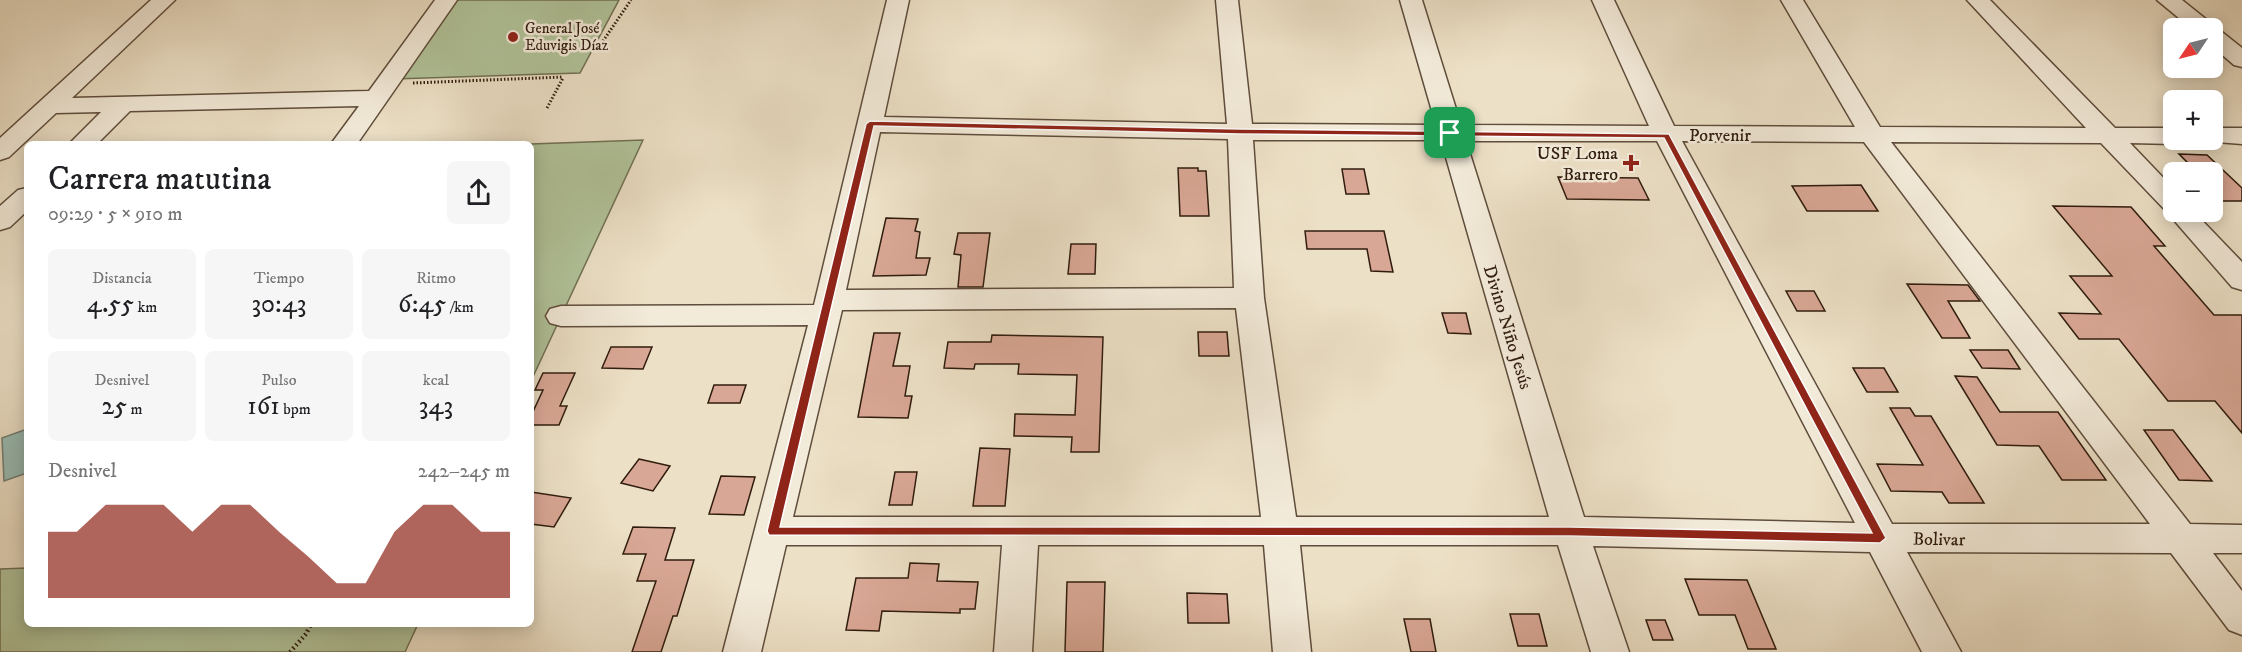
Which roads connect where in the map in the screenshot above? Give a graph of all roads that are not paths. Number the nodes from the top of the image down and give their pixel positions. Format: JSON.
{"nodes":[{"id":1,"x":164,"y":0,"type":"edge"},
{"id":2,"x":446,"y":0,"type":"edge"},
{"id":3,"x":898,"y":0,"type":"edge"},
{"id":4,"x":1227,"y":0,"type":"edge"},
{"id":5,"x":1411,"y":0,"type":"edge"},
{"id":6,"x":1603,"y":0,"type":"edge"},
{"id":7,"x":1792,"y":0,"type":"edge"},
{"id":8,"x":1978,"y":0,"type":"edge"},
{"id":9,"x":2168,"y":0,"type":"edge"},
{"id":10,"x":2192,"y":18,"type":"edge"},
{"id":11,"x":2223,"y":44,"type":"edge"},
{"id":12,"x":2242,"y":60,"type":"edge"},
{"id":13,"x":383,"y":91,"type":"junction"},
{"id":14,"x":51,"y":106,"type":"junction"},
{"id":15,"x":122,"y":106,"type":"junction"},
{"id":16,"x":870,"y":124,"type":"junction"},
{"id":17,"x":1240,"y":132,"type":"junction"},
{"id":18,"x":1450,"y":133,"type":"junction"},
{"id":19,"x":1666,"y":135,"type":"junction"},
{"id":20,"x":1872,"y":135,"type":"junction"},
{"id":21,"x":2109,"y":135,"type":"junction"},
{"id":22,"x":2163,"y":136,"type":"edge"},
{"id":23,"x":2223,"y":136,"type":"edge"},
{"id":24,"x":2242,"y":136,"type":"edge"},
{"id":25,"x":85,"y":141,"type":"edge"},
{"id":26,"x":346,"y":141,"type":"edge"},
{"id":27,"x":0,"y":152,"type":"edge"},
{"id":28,"x":2163,"y":194,"type":"edge"},
{"id":29,"x":24,"y":199,"type":"edge"},
{"id":30,"x":0,"y":221,"type":"edge"},
{"id":31,"x":2188,"y":222,"type":"edge"},
{"id":32,"x":2242,"y":280,"type":"edge"},
{"id":33,"x":1249,"y":298,"type":"junction"},
{"id":34,"x":828,"y":307,"type":"junction"},
{"id":35,"x":561,"y":316,"type":"dead end"},
{"id":36,"x":773,"y":531,"type":"junction"},
{"id":37,"x":1570,"y":531,"type":"junction"},
{"id":38,"x":1021,"y":533,"type":"junction"},
{"id":39,"x":1281,"y":533,"type":"junction"},
{"id":40,"x":1880,"y":538,"type":"junction"},
{"id":41,"x":2242,"y":539,"type":"edge"},
{"id":42,"x":2183,"y":541,"type":"junction"},
{"id":43,"x":2242,"y":619,"type":"edge"},
{"id":44,"x":742,"y":652,"type":"edge"},
{"id":45,"x":1012,"y":652,"type":"edge"},
{"id":46,"x":1292,"y":652,"type":"edge"},
{"id":47,"x":1610,"y":652,"type":"edge"},
{"id":48,"x":1942,"y":652,"type":"edge"}],
"edges":[{"from":1,"to":14,"type":"street"},
{"from":2,"to":13,"type":"street"},
{"from":3,"to":16,"type":"street"},
{"from":4,"to":17,"type":"street"},
{"from":5,"to":18,"type":"street","name":"Divino Niño Jesús"},
{"from":6,"to":19,"type":"street"},
{"from":7,"to":20,"type":"street"},
{"from":8,"to":21,"type":"street"},
{"from":9,"to":10,"type":"street"},
{"from":11,"to":12,"type":"street"},
{"from":13,"to":15,"type":"street"},
{"from":13,"to":26,"type":"street"},
{"from":14,"to":15,"type":"street"},
{"from":14,"to":27,"type":"street"},
{"from":15,"to":25,"type":"street"},
{"from":16,"to":17,"type":"street","name":"Porvenir"},
{"from":16,"to":34,"type":"street"},
{"from":17,"to":18,"type":"street","name":"Porvenir"},
{"from":17,"to":33,"type":"street"},
{"from":18,"to":19,"type":"street","name":"Porvenir"},
{"from":18,"to":37,"type":"street","name":"Divino Niño Jesús"},
{"from":19,"to":20,"type":"street","name":"Porvenir"},
{"from":19,"to":40,"type":"street"},
{"from":20,"to":21,"type":"street","name":"Porvenir"},
{"from":20,"to":42,"type":"street"},
{"from":21,"to":22,"type":"street","name":"Porvenir"},
{"from":21,"to":28,"type":"street"},
{"from":23,"to":24,"type":"street"},
{"from":29,"to":30,"type":"street"},
{"from":31,"to":32,"type":"street"},
{"from":33,"to":34,"type":"street"},
{"from":33,"to":39,"type":"street"},
{"from":34,"to":35,"type":"street"},
{"from":34,"to":36,"type":"street"},
{"from":36,"to":38,"type":"street","name":"Bolivar"},
{"from":36,"to":44,"type":"street"},
{"from":37,"to":39,"type":"street","name":"Bolivar"},
{"from":37,"to":40,"type":"street","name":"Bolivar"},
{"from":37,"to":47,"type":"street","name":"Divino Niño Jesús"},
{"from":38,"to":39,"type":"street","name":"Bolivar"},
{"from":38,"to":45,"type":"street"},
{"from":39,"to":46,"type":"street"},
{"from":40,"to":42,"type":"street","name":"Bolivar"},
{"from":40,"to":48,"type":"street"},
{"from":41,"to":42,"type":"street","name":"Bolivar"},
{"from":42,"to":43,"type":"street"}]}
